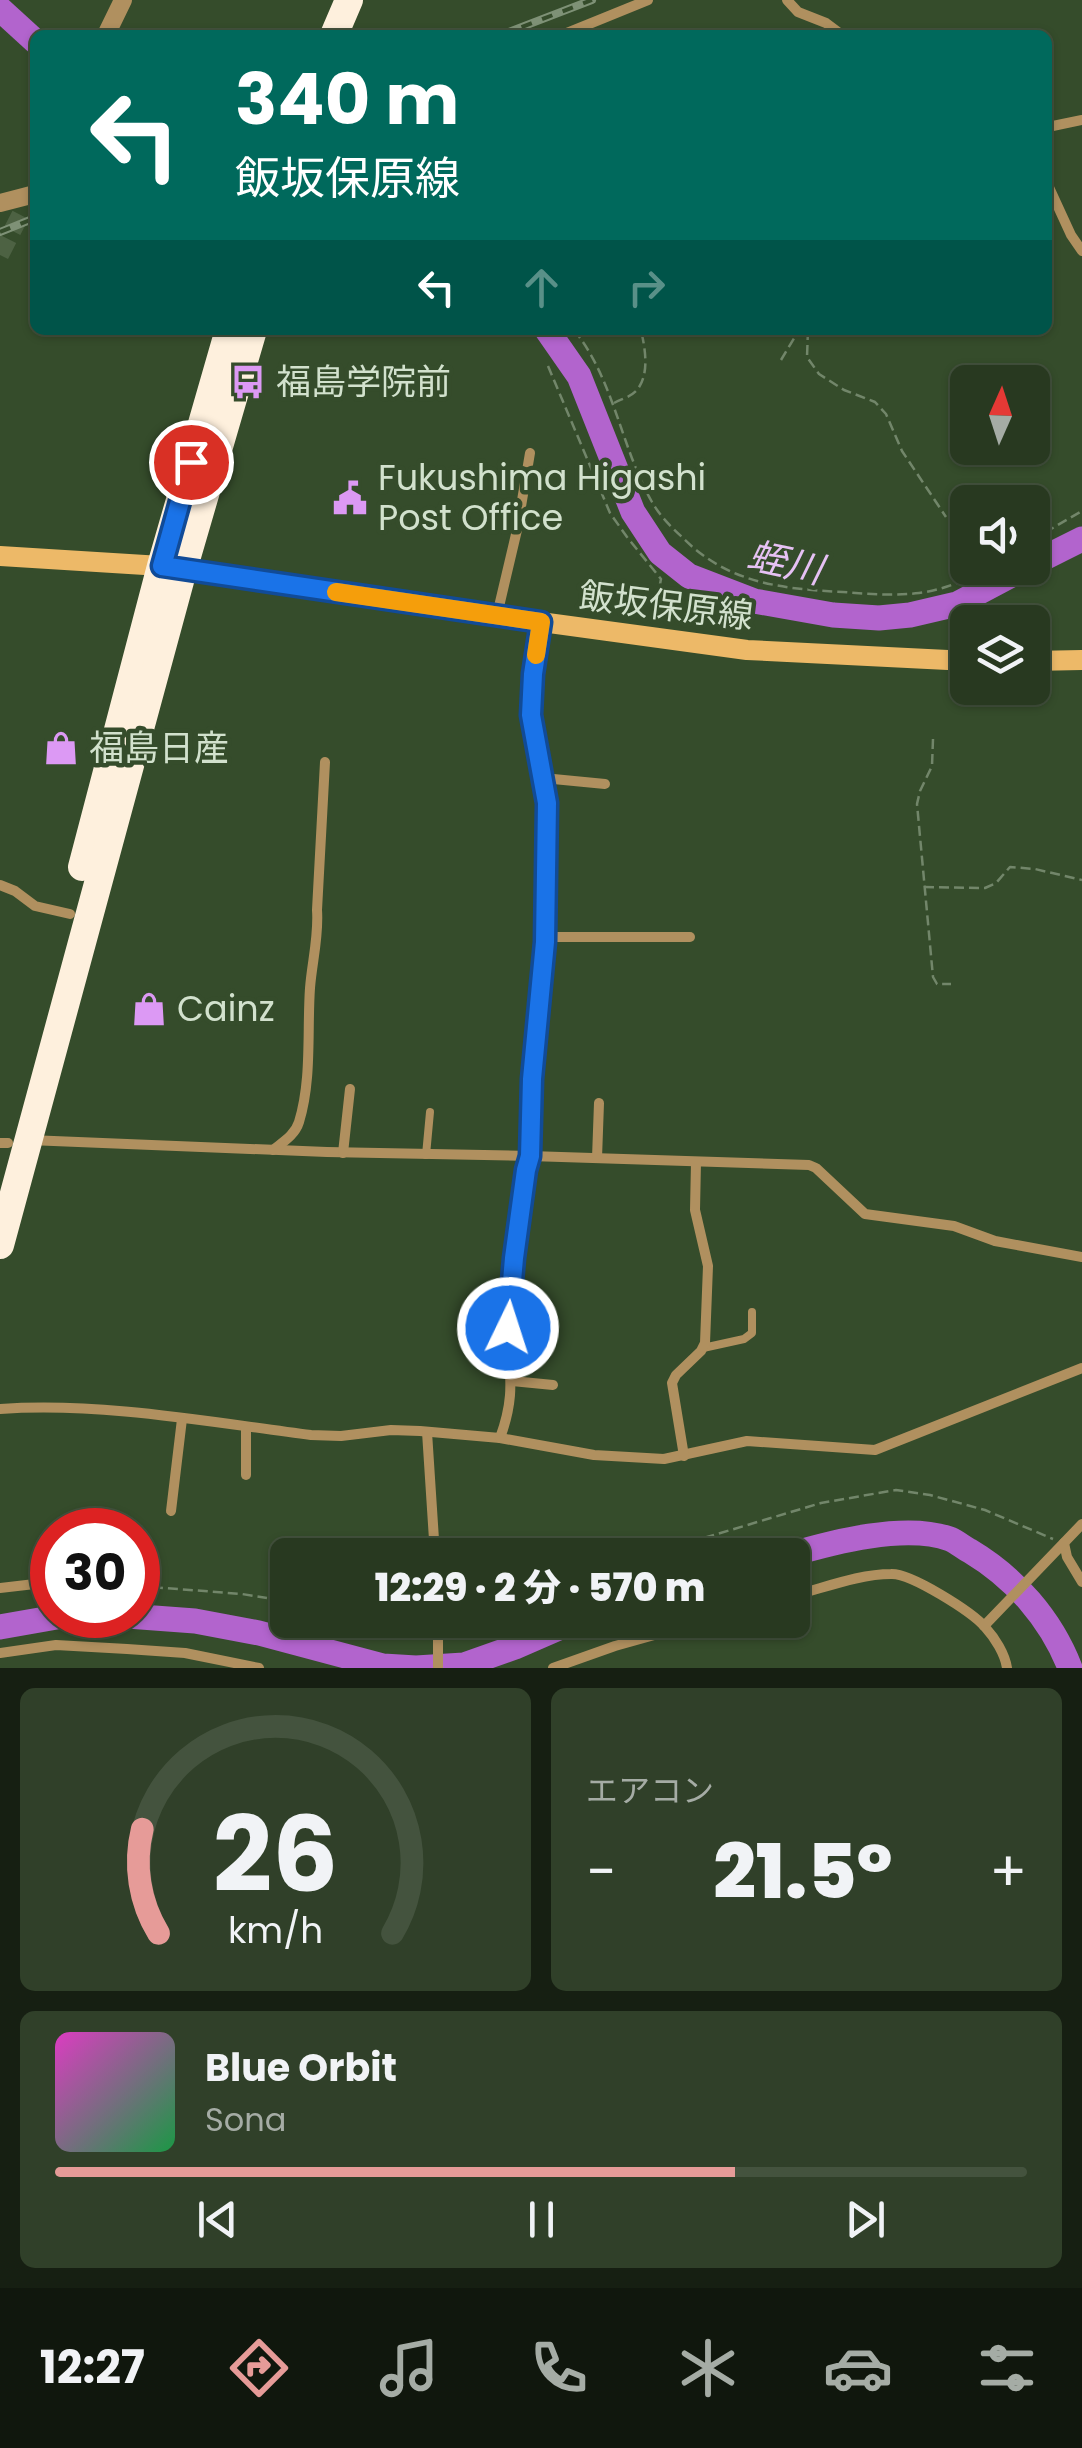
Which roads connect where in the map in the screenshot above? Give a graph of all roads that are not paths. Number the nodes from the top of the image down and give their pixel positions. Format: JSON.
{"nodes":[{"id":1,"x":123,"y":0,"type":"edge"},
{"id":2,"x":348,"y":0,"type":"edge"},
{"id":3,"x":367,"y":0,"type":"edge"},
{"id":4,"x":648,"y":0,"type":"edge"},
{"id":5,"x":787,"y":0,"type":"edge"},
{"id":6,"x":108,"y":30,"type":"edge"},
{"id":7,"x":336,"y":30,"type":"edge"},
{"id":8,"x":354,"y":30,"type":"edge"},
{"id":9,"x":574,"y":30,"type":"edge"},
{"id":10,"x":835,"y":30,"type":"edge"},
{"id":11,"x":1082,"y":120,"type":"edge"},
{"id":12,"x":1052,"y":126,"type":"edge"},
{"id":13,"x":1052,"y":195,"type":"edge"},
{"id":14,"x":1082,"y":251,"type":"edge"},
{"id":15,"x":228,"y":335,"type":"edge"},
{"id":16,"x":251,"y":335,"type":"edge"},
{"id":17,"x":530,"y":453,"type":"dead end"},
{"id":18,"x":0,"y":556,"type":"edge"},
{"id":19,"x":172,"y":568,"type":"junction"},
{"id":20,"x":497,"y":616,"type":"junction"},
{"id":21,"x":541,"y":622,"type":"junction"},
{"id":22,"x":950,"y":660,"type":"edge"},
{"id":23,"x":1082,"y":660,"type":"edge"},
{"id":24,"x":1050,"y":661,"type":"edge"},
{"id":25,"x":325,"y":762,"type":"dead end"},
{"id":26,"x":543,"y":778,"type":"junction"},
{"id":27,"x":605,"y":784,"type":"dead end"},
{"id":28,"x":0,"y":885,"type":"edge"},
{"id":29,"x":70,"y":914,"type":"junction"},
{"id":30,"x":545,"y":937,"type":"junction"},
{"id":31,"x":690,"y":937,"type":"dead end"},
{"id":32,"x":350,"y":1090,"type":"dead end"},
{"id":33,"x":599,"y":1103,"type":"dead end"},
{"id":34,"x":430,"y":1112,"type":"dead end"},
{"id":35,"x":12,"y":1142,"type":"edge"},
{"id":36,"x":272,"y":1150,"type":"junction"},
{"id":37,"x":343,"y":1153,"type":"junction"},
{"id":38,"x":426,"y":1155,"type":"junction"},
{"id":39,"x":530,"y":1156,"type":"junction"},
{"id":40,"x":597,"y":1158,"type":"junction"},
{"id":41,"x":696,"y":1162,"type":"junction"},
{"id":42,"x":0,"y":1172,"type":"edge"},
{"id":43,"x":0,"y":1245,"type":"edge"},
{"id":44,"x":1082,"y":1257,"type":"edge"},
{"id":45,"x":752,"y":1312,"type":"dead end"},
{"id":46,"x":703,"y":1348,"type":"junction"},
{"id":47,"x":1082,"y":1368,"type":"edge"},
{"id":48,"x":512,"y":1382,"type":"junction"},
{"id":49,"x":553,"y":1384,"type":"dead end"},
{"id":50,"x":0,"y":1408,"type":"edge"},
{"id":51,"x":182,"y":1419,"type":"junction"},
{"id":52,"x":246,"y":1427,"type":"junction"},
{"id":53,"x":427,"y":1432,"type":"junction"},
{"id":54,"x":500,"y":1438,"type":"junction"},
{"id":55,"x":684,"y":1456,"type":"junction"},
{"id":56,"x":246,"y":1475,"type":"dead end"},
{"id":57,"x":170,"y":1511,"type":"dead end"},
{"id":58,"x":1082,"y":1524,"type":"edge"},
{"id":59,"x":434,"y":1538,"type":"edge"},
{"id":60,"x":1062,"y":1546,"type":"junction"},
{"id":61,"x":1082,"y":1582,"type":"edge"},
{"id":62,"x":30,"y":1585,"type":"edge"},
{"id":63,"x":0,"y":1588,"type":"edge"},
{"id":64,"x":810,"y":1592,"type":"edge"},
{"id":65,"x":984,"y":1626,"type":"junction"},
{"id":66,"x":439,"y":1638,"type":"edge"},
{"id":67,"x":644,"y":1638,"type":"edge"},
{"id":68,"x":0,"y":1652,"type":"edge"},
{"id":69,"x":259,"y":1668,"type":"edge"},
{"id":70,"x":438,"y":1668,"type":"edge"},
{"id":71,"x":553,"y":1668,"type":"edge"},
{"id":72,"x":1006,"y":1668,"type":"edge"}],
"edges":[{"from":1,"to":6,"type":"street"},
{"from":2,"to":7,"type":"highway"},
{"from":3,"to":8,"type":"highway"},
{"from":4,"to":9,"type":"street"},
{"from":5,"to":10,"type":"street"},
{"from":11,"to":12,"type":"street"},
{"from":13,"to":14,"type":"street"},
{"from":15,"to":19,"type":"highway"},
{"from":16,"to":19,"type":"highway"},
{"from":17,"to":20,"type":"street"},
{"from":18,"to":19,"type":"main road","name":"飯坂保原線"},
{"from":19,"to":20,"type":"main road","name":"飯坂保原線"},
{"from":19,"to":29,"type":"highway"},
{"from":19,"to":35,"type":"highway"},
{"from":20,"to":21,"type":"main road","name":"飯坂保原線"},
{"from":21,"to":22,"type":"main road","name":"飯坂保原線"},
{"from":21,"to":26,"type":"street"},
{"from":23,"to":24,"type":"main road"},
{"from":25,"to":36,"type":"street"},
{"from":26,"to":27,"type":"street"},
{"from":26,"to":30,"type":"street"},
{"from":28,"to":29,"type":"street"},
{"from":29,"to":35,"type":"highway"},
{"from":30,"to":31,"type":"street"},
{"from":30,"to":39,"type":"street"},
{"from":32,"to":37,"type":"street"},
{"from":33,"to":40,"type":"street"},
{"from":34,"to":38,"type":"lane"},
{"from":35,"to":36,"type":"street"},
{"from":35,"to":42,"type":"highway"},
{"from":35,"to":43,"type":"highway"},
{"from":36,"to":37,"type":"street"},
{"from":37,"to":38,"type":"street"},
{"from":38,"to":39,"type":"street"},
{"from":39,"to":40,"type":"street"},
{"from":39,"to":48,"type":"street"},
{"from":40,"to":41,"type":"street"},
{"from":41,"to":44,"type":"street"},
{"from":41,"to":46,"type":"street"},
{"from":45,"to":46,"type":"lane"},
{"from":46,"to":55,"type":"street"},
{"from":47,"to":55,"type":"street"},
{"from":48,"to":49,"type":"street"},
{"from":48,"to":54,"type":"street"},
{"from":50,"to":51,"type":"street"},
{"from":51,"to":52,"type":"street"},
{"from":51,"to":57,"type":"street"},
{"from":52,"to":53,"type":"street"},
{"from":52,"to":56,"type":"street"},
{"from":53,"to":54,"type":"street"},
{"from":53,"to":59,"type":"street"},
{"from":54,"to":55,"type":"street"},
{"from":58,"to":60,"type":"street"},
{"from":60,"to":61,"type":"street"},
{"from":60,"to":65,"type":"street"},
{"from":62,"to":63,"type":"street"},
{"from":64,"to":65,"type":"street"},
{"from":65,"to":72,"type":"street"},
{"from":66,"to":70,"type":"street"},
{"from":67,"to":71,"type":"street"},
{"from":68,"to":69,"type":"street"}]}
